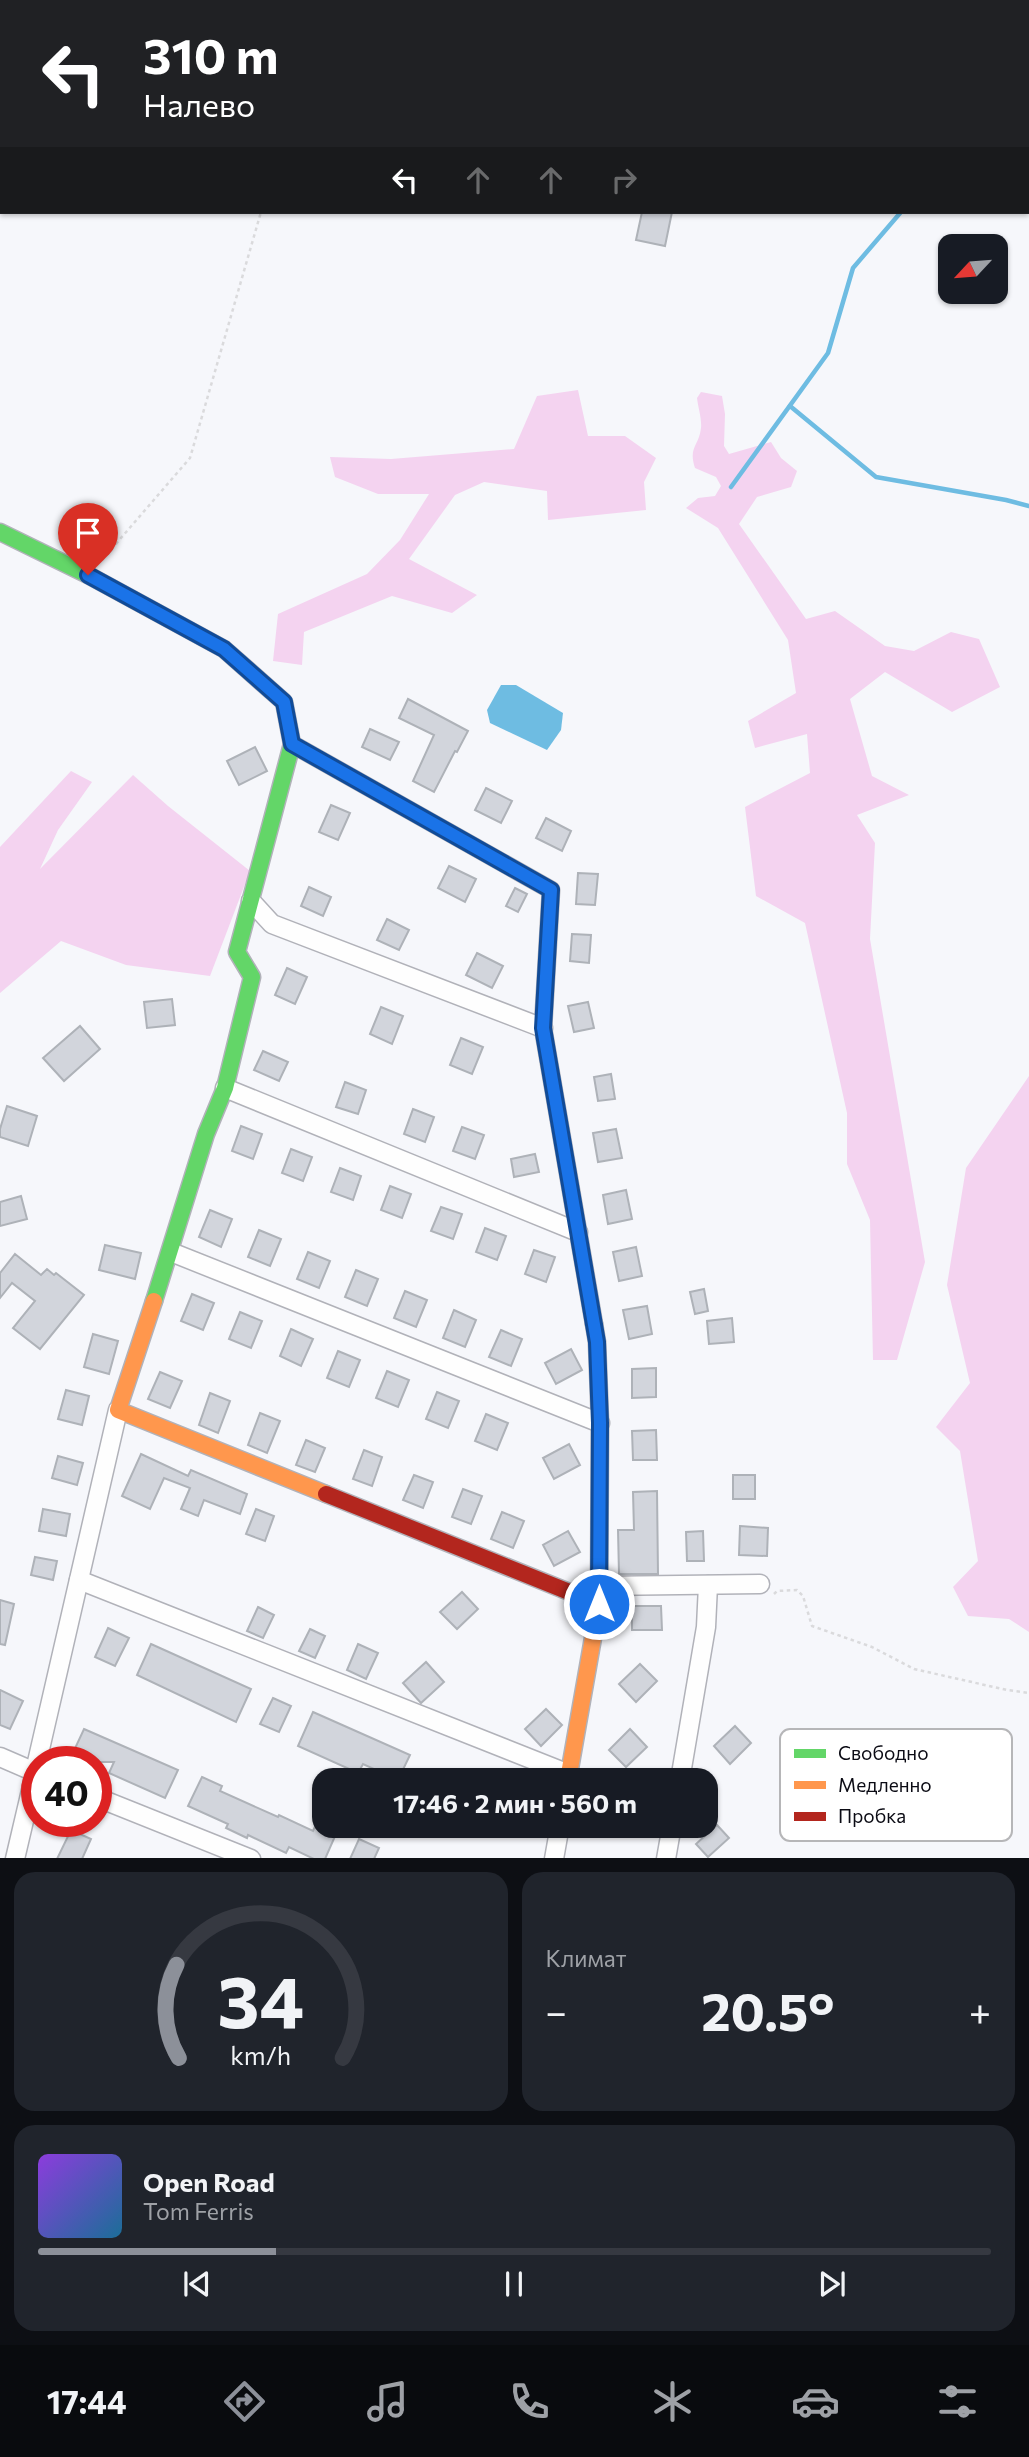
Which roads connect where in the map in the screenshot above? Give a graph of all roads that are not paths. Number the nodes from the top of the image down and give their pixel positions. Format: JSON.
{"nodes":[{"id":1,"x":0,"y":532,"type":"edge"},
{"id":2,"x":292,"y":744,"type":"junction"},
{"id":3,"x":251,"y":901,"type":"junction"},
{"id":4,"x":543,"y":1028,"type":"junction"},
{"id":5,"x":225,"y":1088,"type":"junction"},
{"id":6,"x":578,"y":1232,"type":"junction"},
{"id":7,"x":171,"y":1252,"type":"junction"},
{"id":8,"x":118,"y":1410,"type":"junction"},
{"id":9,"x":600,"y":1423,"type":"junction"},
{"id":10,"x":79,"y":1580,"type":"junction"},
{"id":11,"x":708,"y":1585,"type":"junction"},
{"id":12,"x":765,"y":1591,"type":"road end"},
{"id":13,"x":599,"y":1595,"type":"junction"},
{"id":14,"x":41,"y":1746,"type":"edge"},
{"id":15,"x":0,"y":1757,"type":"edge"},
{"id":16,"x":21,"y":1763,"type":"edge"},
{"id":17,"x":547,"y":1768,"type":"edge"},
{"id":18,"x":570,"y":1768,"type":"edge"},
{"id":19,"x":682,"y":1768,"type":"edge"},
{"id":20,"x":112,"y":1803,"type":"edge"},
{"id":21,"x":21,"y":1832,"type":"edge"},
{"id":22,"x":558,"y":1838,"type":"edge"},
{"id":23,"x":670,"y":1838,"type":"edge"},
{"id":24,"x":15,"y":1858,"type":"edge"},
{"id":25,"x":251,"y":1858,"type":"edge"},
{"id":26,"x":554,"y":1858,"type":"edge"},
{"id":27,"x":666,"y":1858,"type":"edge"}],
"edges":[{"from":1,"to":2,"type":"street"},
{"from":2,"to":3,"type":"street"},
{"from":2,"to":4,"type":"street"},
{"from":3,"to":4,"type":"street"},
{"from":3,"to":5,"type":"street"},
{"from":4,"to":6,"type":"street"},
{"from":5,"to":6,"type":"street"},
{"from":5,"to":7,"type":"street"},
{"from":6,"to":9,"type":"street"},
{"from":7,"to":8,"type":"street"},
{"from":7,"to":9,"type":"street"},
{"from":8,"to":10,"type":"street"},
{"from":8,"to":13,"type":"street"},
{"from":9,"to":13,"type":"street"},
{"from":10,"to":14,"type":"street"},
{"from":10,"to":17,"type":"street"},
{"from":11,"to":12,"type":"street"},
{"from":11,"to":13,"type":"street"},
{"from":11,"to":19,"type":"street"},
{"from":13,"to":18,"type":"street"},
{"from":15,"to":16,"type":"street"},
{"from":20,"to":25,"type":"street"},
{"from":21,"to":24,"type":"street"},
{"from":22,"to":26,"type":"street"},
{"from":23,"to":27,"type":"street"}]}
